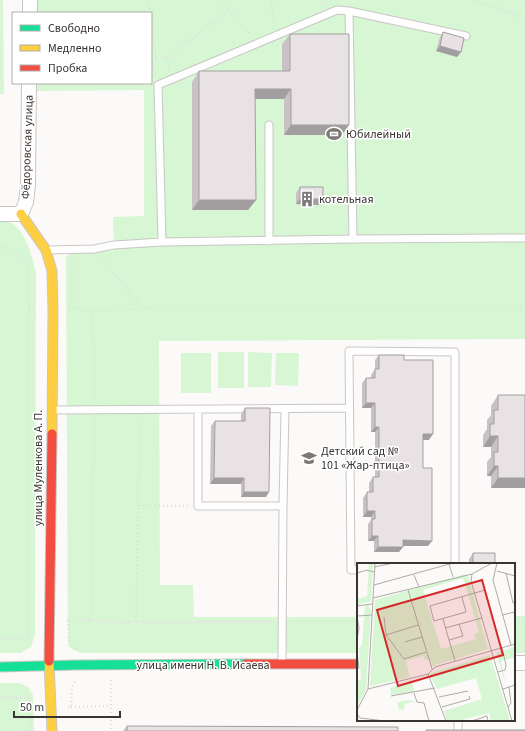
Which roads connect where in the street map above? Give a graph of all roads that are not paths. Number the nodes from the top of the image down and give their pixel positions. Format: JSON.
{"nodes":[{"id":1,"x":30,"y":0,"type":"edge"},
{"id":2,"x":349,"y":11,"type":"junction"},
{"id":3,"x":30,"y":12,"type":"edge"},
{"id":4,"x":466,"y":36,"type":"dead end"},
{"id":5,"x":29,"y":84,"type":"edge"},
{"id":6,"x":269,"y":125,"type":"dead end"},
{"id":7,"x":0,"y":214,"type":"edge"},
{"id":8,"x":21,"y":214,"type":"junction"},
{"id":9,"x":525,"y":238,"type":"edge"},
{"id":10,"x":353,"y":239,"type":"junction"},
{"id":11,"x":269,"y":241,"type":"junction"},
{"id":12,"x":162,"y":242,"type":"junction"},
{"id":13,"x":46,"y":250,"type":"junction"},
{"id":14,"x":349,"y":408,"type":"junction"},
{"id":15,"x":285,"y":409,"type":"junction"},
{"id":16,"x":51,"y":410,"type":"junction"},
{"id":17,"x":198,"y":410,"type":"junction"},
{"id":18,"x":283,"y":506,"type":"junction"},
{"id":19,"x":456,"y":563,"type":"edge"},
{"id":20,"x":357,"y":570,"type":"edge"},
{"id":21,"x":282,"y":664,"type":"junction"},
{"id":22,"x":357,"y":664,"type":"edge"},
{"id":23,"x":49,"y":666,"type":"junction"},
{"id":24,"x":0,"y":667,"type":"edge"},
{"id":25,"x":52,"y":731,"type":"edge"}],
"edges":[{"from":1,"to":3,"type":"street"},
{"from":2,"to":4,"type":"lane"},
{"from":2,"to":10,"type":"lane"},
{"from":2,"to":12,"type":"lane"},
{"from":5,"to":8,"type":"street","name":"Фёдоровская улица"},
{"from":6,"to":11,"type":"lane"},
{"from":7,"to":8,"type":"street","name":"Фёдоровская улица"},
{"from":8,"to":13,"type":"street","name":"улица Муленкова А. П."},
{"from":9,"to":10,"type":"lane"},
{"from":10,"to":11,"type":"lane"},
{"from":11,"to":12,"type":"lane"},
{"from":12,"to":13,"type":"lane"},
{"from":13,"to":16,"type":"street","name":"улица Муленкова А. П."},
{"from":14,"to":15,"type":"lane"},
{"from":14,"to":19,"type":"lane"},
{"from":14,"to":20,"type":"lane"},
{"from":15,"to":17,"type":"lane"},
{"from":15,"to":18,"type":"lane"},
{"from":16,"to":17,"type":"lane"},
{"from":16,"to":23,"type":"street","name":"улица Муленкова А. П."},
{"from":17,"to":18,"type":"lane"},
{"from":18,"to":21,"type":"lane"},
{"from":21,"to":22,"type":"street","name":"улица имени Н. В. Исаева"},
{"from":21,"to":23,"type":"street","name":"улица имени Н. В. Исаева"},
{"from":23,"to":24,"type":"street","name":"улица имени Н. В. Исаева"},
{"from":23,"to":25,"type":"street","name":"улица Муленкова А. П."}]}
